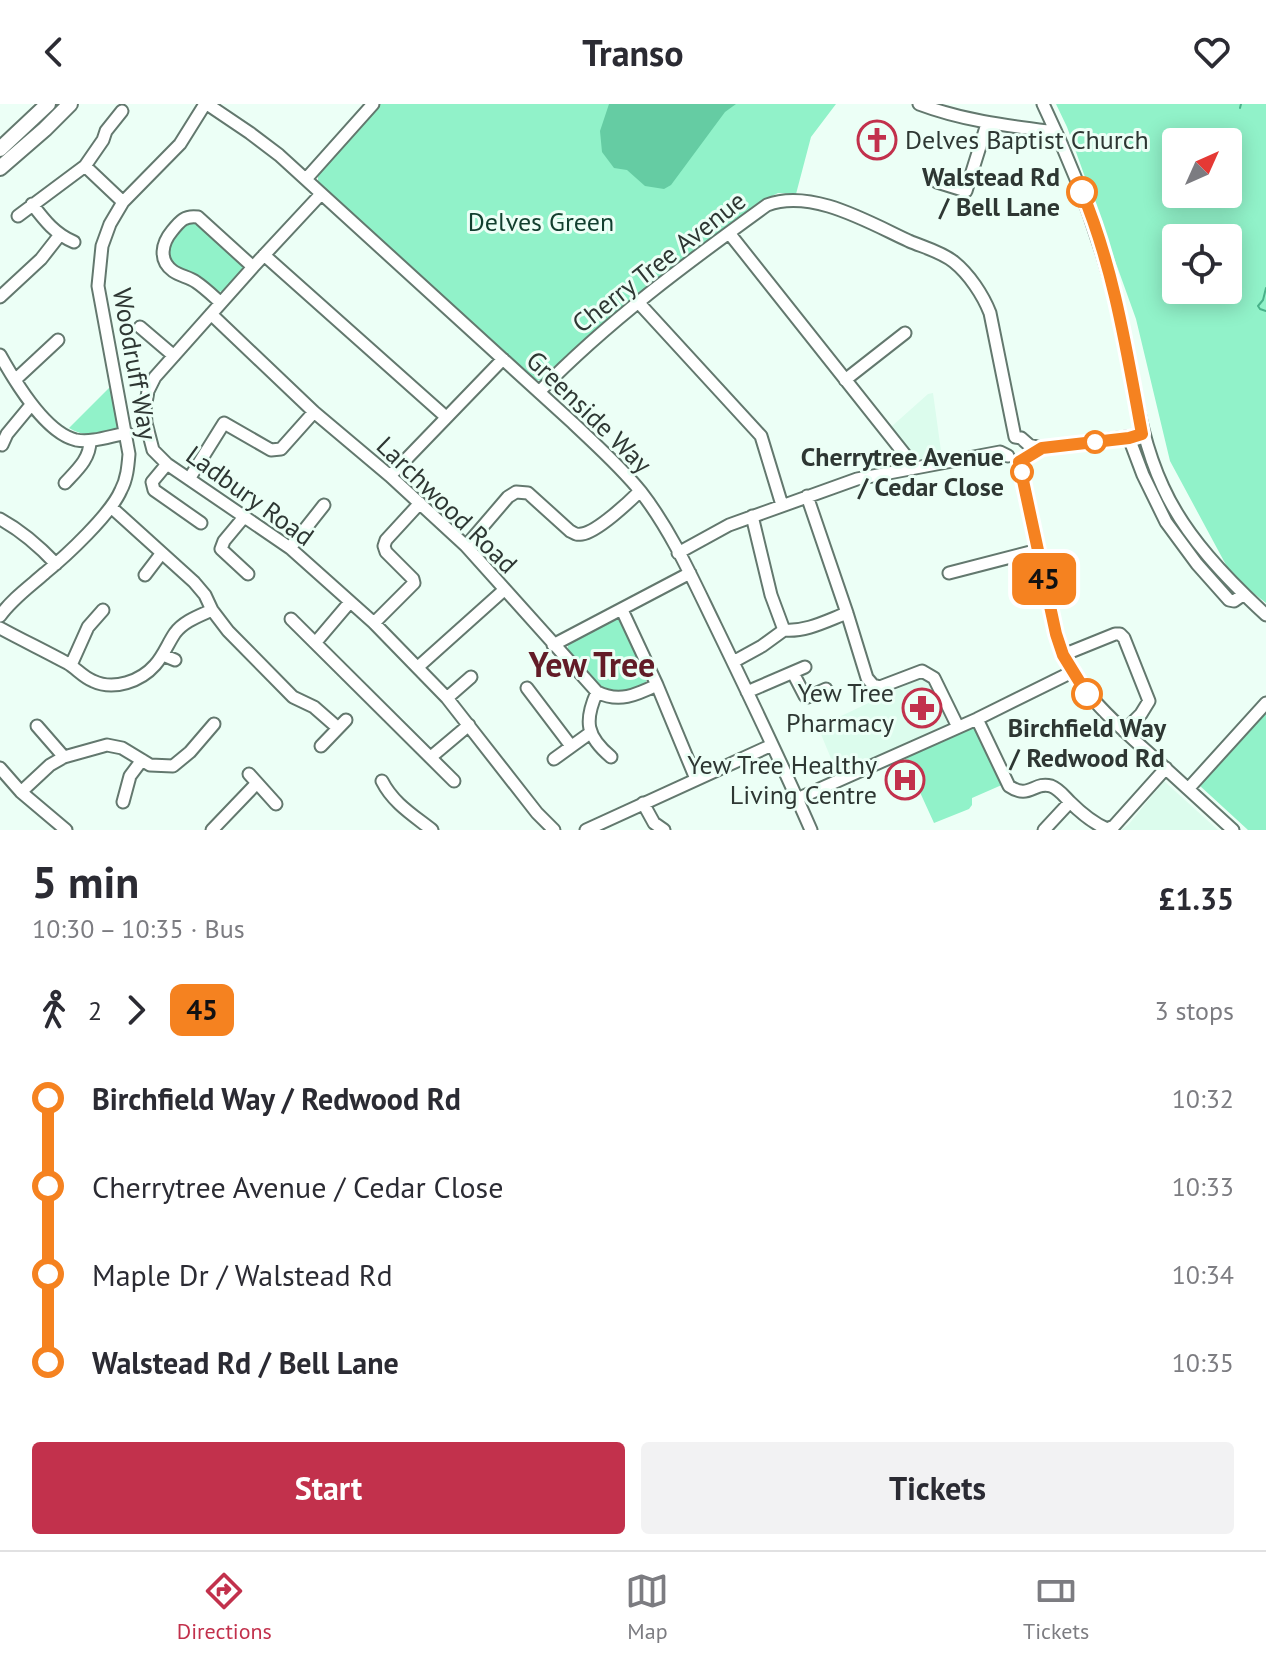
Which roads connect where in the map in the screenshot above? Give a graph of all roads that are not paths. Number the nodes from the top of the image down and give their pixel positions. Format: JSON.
{"nodes":[{"id":1,"x":48,"y":104,"type":"edge"},
{"id":2,"x":70,"y":104,"type":"edge"},
{"id":3,"x":373,"y":104,"type":"edge"},
{"id":4,"x":919,"y":104,"type":"edge"},
{"id":5,"x":1043,"y":104,"type":"edge"},
{"id":6,"x":202,"y":105,"type":"edge"},
{"id":7,"x":122,"y":111,"type":"dead end"},
{"id":8,"x":987,"y":124,"type":"junction"},
{"id":9,"x":1056,"y":132,"type":"junction"},
{"id":10,"x":0,"y":149,"type":"edge"},
{"id":11,"x":85,"y":166,"type":"junction"},
{"id":12,"x":0,"y":168,"type":"edge"},
{"id":13,"x":306,"y":179,"type":"junction"},
{"id":14,"x":937,"y":182,"type":"dead end"},
{"id":15,"x":321,"y":194,"type":"junction"},
{"id":16,"x":123,"y":202,"type":"junction"},
{"id":17,"x":32,"y":204,"type":"junction"},
{"id":18,"x":18,"y":216,"type":"dead end"},
{"id":19,"x":729,"y":233,"type":"junction"},
{"id":20,"x":59,"y":236,"type":"junction"},
{"id":21,"x":74,"y":242,"type":"dead end"},
{"id":22,"x":264,"y":255,"type":"junction"},
{"id":23,"x":253,"y":267,"type":"junction"},
{"id":24,"x":0,"y":297,"type":"edge"},
{"id":25,"x":638,"y":302,"type":"junction"},
{"id":26,"x":221,"y":303,"type":"junction"},
{"id":27,"x":211,"y":314,"type":"junction"},
{"id":28,"x":140,"y":327,"type":"dead end"},
{"id":29,"x":905,"y":333,"type":"dead end"},
{"id":30,"x":50,"y":343,"type":"dead end"},
{"id":31,"x":0,"y":355,"type":"edge"},
{"id":32,"x":174,"y":356,"type":"junction"},
{"id":33,"x":503,"y":359,"type":"junction"},
{"id":34,"x":15,"y":380,"type":"junction"},
{"id":35,"x":845,"y":380,"type":"junction"},
{"id":36,"x":539,"y":392,"type":"junction"},
{"id":37,"x":31,"y":405,"type":"junction"},
{"id":38,"x":314,"y":412,"type":"junction"},
{"id":39,"x":446,"y":417,"type":"junction"},
{"id":40,"x":127,"y":433,"type":"junction"},
{"id":41,"x":1142,"y":434,"type":"junction"},
{"id":42,"x":3,"y":436,"type":"edge"},
{"id":43,"x":1129,"y":438,"type":"junction"},
{"id":44,"x":90,"y":441,"type":"junction"},
{"id":45,"x":1015,"y":450,"type":"junction"},
{"id":46,"x":167,"y":464,"type":"junction"},
{"id":47,"x":912,"y":469,"type":"junction"},
{"id":48,"x":390,"y":476,"type":"junction"},
{"id":49,"x":189,"y":479,"type":"junction"},
{"id":50,"x":65,"y":483,"type":"dead end"},
{"id":51,"x":640,"y":491,"type":"junction"},
{"id":52,"x":807,"y":496,"type":"junction"},
{"id":53,"x":420,"y":503,"type":"junction"},
{"id":54,"x":324,"y":505,"type":"dead end"},
{"id":55,"x":782,"y":505,"type":"junction"},
{"id":56,"x":111,"y":507,"type":"junction"},
{"id":57,"x":752,"y":516,"type":"junction"},
{"id":58,"x":244,"y":517,"type":"junction"},
{"id":59,"x":0,"y":519,"type":"edge"},
{"id":60,"x":201,"y":523,"type":"dead end"},
{"id":61,"x":466,"y":546,"type":"junction"},
{"id":62,"x":290,"y":548,"type":"junction"},
{"id":63,"x":1038,"y":550,"type":"junction"},
{"id":64,"x":678,"y":553,"type":"junction"},
{"id":65,"x":161,"y":554,"type":"junction"},
{"id":66,"x":56,"y":564,"type":"junction"},
{"id":67,"x":690,"y":573,"type":"junction"},
{"id":68,"x":949,"y":573,"type":"dead end"},
{"id":69,"x":248,"y":574,"type":"dead end"},
{"id":70,"x":145,"y":575,"type":"dead end"},
{"id":71,"x":504,"y":590,"type":"junction"},
{"id":72,"x":1244,"y":594,"type":"junction"},
{"id":73,"x":350,"y":602,"type":"junction"},
{"id":74,"x":103,"y":610,"type":"dead end"},
{"id":75,"x":212,"y":610,"type":"junction"},
{"id":76,"x":622,"y":610,"type":"junction"},
{"id":77,"x":847,"y":613,"type":"junction"},
{"id":78,"x":1266,"y":615,"type":"edge"},
{"id":79,"x":0,"y":616,"type":"edge"},
{"id":80,"x":291,"y":619,"type":"dead end"},
{"id":81,"x":92,"y":622,"type":"junction"},
{"id":82,"x":374,"y":623,"type":"junction"},
{"id":83,"x":0,"y":628,"type":"edge"},
{"id":84,"x":784,"y":630,"type":"junction"},
{"id":85,"x":104,"y":632,"type":"dead end"},
{"id":86,"x":316,"y":642,"type":"junction"},
{"id":87,"x":553,"y":645,"type":"junction"},
{"id":88,"x":163,"y":655,"type":"junction"},
{"id":89,"x":1063,"y":655,"type":"junction"},
{"id":90,"x":175,"y":660,"type":"dead end"},
{"id":91,"x":733,"y":662,"type":"junction"},
{"id":92,"x":71,"y":665,"type":"junction"},
{"id":93,"x":418,"y":667,"type":"junction"},
{"id":94,"x":805,"y":667,"type":"dead end"},
{"id":95,"x":1072,"y":672,"type":"junction"},
{"id":96,"x":793,"y":673,"type":"junction"},
{"id":97,"x":471,"y":677,"type":"dead end"},
{"id":98,"x":657,"y":685,"type":"junction"},
{"id":99,"x":826,"y":689,"type":"dead end"},
{"id":100,"x":546,"y":691,"type":"dead end"},
{"id":101,"x":597,"y":692,"type":"junction"},
{"id":102,"x":747,"y":692,"type":"junction"},
{"id":103,"x":447,"y":698,"type":"junction"},
{"id":104,"x":1266,"y":703,"type":"edge"},
{"id":105,"x":977,"y":719,"type":"junction"},
{"id":106,"x":214,"y":724,"type":"dead end"},
{"id":107,"x":38,"y":725,"type":"dead end"},
{"id":108,"x":469,"y":725,"type":"junction"},
{"id":109,"x":958,"y":727,"type":"junction"},
{"id":110,"x":1124,"y":731,"type":"junction"},
{"id":111,"x":590,"y":733,"type":"junction"},
{"id":112,"x":772,"y":745,"type":"junction"},
{"id":113,"x":321,"y":746,"type":"dead end"},
{"id":114,"x":571,"y":746,"type":"junction"},
{"id":115,"x":64,"y":757,"type":"junction"},
{"id":116,"x":431,"y":757,"type":"junction"},
{"id":117,"x":611,"y":757,"type":"dead end"},
{"id":118,"x":554,"y":759,"type":"dead end"},
{"id":119,"x":142,"y":760,"type":"junction"},
{"id":120,"x":0,"y":768,"type":"edge"},
{"id":121,"x":1166,"y":768,"type":"junction"},
{"id":122,"x":696,"y":779,"type":"junction"},
{"id":123,"x":454,"y":781,"type":"dead end"},
{"id":124,"x":382,"y":789,"type":"dead end"},
{"id":125,"x":1188,"y":789,"type":"junction"},
{"id":126,"x":21,"y":792,"type":"junction"},
{"id":127,"x":797,"y":799,"type":"junction"},
{"id":128,"x":138,"y":801,"type":"dead end"},
{"id":129,"x":1070,"y":802,"type":"junction"},
{"id":130,"x":643,"y":803,"type":"junction"},
{"id":131,"x":276,"y":804,"type":"dead end"},
{"id":132,"x":1043,"y":826,"type":"edge"},
{"id":133,"x":66,"y":830,"type":"edge"},
{"id":134,"x":212,"y":830,"type":"edge"},
{"id":135,"x":432,"y":830,"type":"edge"},
{"id":136,"x":554,"y":830,"type":"edge"},
{"id":137,"x":586,"y":830,"type":"edge"},
{"id":138,"x":664,"y":830,"type":"edge"},
{"id":139,"x":811,"y":830,"type":"edge"},
{"id":140,"x":1233,"y":830,"type":"edge"}],
"edges":[{"from":1,"to":10,"type":"main road"},
{"from":2,"to":12,"type":"main road"},
{"from":3,"to":13,"type":"street"},
{"from":4,"to":8,"type":"street"},
{"from":5,"to":9,"type":"street"},
{"from":6,"to":13,"type":"street","name":"Greenside Way"},
{"from":6,"to":16,"type":"street","name":"Woodruff Way"},
{"from":7,"to":11,"type":"street"},
{"from":8,"to":9,"type":"street"},
{"from":8,"to":14,"type":"street"},
{"from":9,"to":41,"type":"street"},
{"from":11,"to":16,"type":"street"},
{"from":11,"to":17,"type":"street"},
{"from":13,"to":15,"type":"street","name":"Greenside Way"},
{"from":15,"to":22,"type":"street","name":"Ladbury Road"},
{"from":15,"to":33,"type":"street","name":"Greenside Way"},
{"from":16,"to":40,"type":"street","name":"Woodruff Way"},
{"from":17,"to":18,"type":"street"},
{"from":17,"to":20,"type":"street"},
{"from":19,"to":25,"type":"street","name":"Cherry Tree Avenue"},
{"from":19,"to":35,"type":"street"},
{"from":19,"to":45,"type":"street","name":"Cherry Tree Avenue"},
{"from":20,"to":21,"type":"street"},
{"from":20,"to":24,"type":"street"},
{"from":22,"to":23,"type":"street","name":"Ladbury Road"},
{"from":22,"to":39,"type":"street"},
{"from":23,"to":26,"type":"street","name":"Ladbury Road"},
{"from":23,"to":26,"type":"street"},
{"from":25,"to":36,"type":"street","name":"Cherry Tree Avenue"},
{"from":25,"to":55,"type":"street"},
{"from":26,"to":27,"type":"street","name":"Ladbury Road"},
{"from":27,"to":32,"type":"street","name":"Ladbury Road"},
{"from":27,"to":38,"type":"street","name":"Larchwood Road"},
{"from":28,"to":32,"type":"street"},
{"from":29,"to":35,"type":"street"},
{"from":30,"to":34,"type":"street"},
{"from":31,"to":34,"type":"street"},
{"from":32,"to":46,"type":"street","name":"Ladbury Road"},
{"from":33,"to":36,"type":"street","name":"Greenside Way"},
{"from":33,"to":39,"type":"street"},
{"from":34,"to":37,"type":"street"},
{"from":35,"to":47,"type":"street"},
{"from":36,"to":51,"type":"street","name":"Greenside Way"},
{"from":37,"to":42,"type":"street"},
{"from":37,"to":44,"type":"street"},
{"from":38,"to":48,"type":"street","name":"Larchwood Road"},
{"from":38,"to":49,"type":"street"},
{"from":39,"to":48,"type":"street"},
{"from":40,"to":44,"type":"street"},
{"from":40,"to":56,"type":"street","name":"Woodruff Way"},
{"from":41,"to":43,"type":"street"},
{"from":41,"to":72,"type":"street"},
{"from":43,"to":45,"type":"street"},
{"from":43,"to":72,"type":"street"},
{"from":44,"to":50,"type":"street"},
{"from":45,"to":47,"type":"street"},
{"from":45,"to":63,"type":"street","name":"Cherry Tree Avenue"},
{"from":46,"to":49,"type":"street","name":"Ladbury Road"},
{"from":46,"to":60,"type":"street"},
{"from":47,"to":52,"type":"street"},
{"from":48,"to":53,"type":"street","name":"Larchwood Road"},
{"from":49,"to":58,"type":"street","name":"Ladbury Road"},
{"from":51,"to":61,"type":"street"},
{"from":51,"to":64,"type":"street","name":"Greenside Way"},
{"from":52,"to":55,"type":"street"},
{"from":52,"to":77,"type":"street"},
{"from":53,"to":61,"type":"street","name":"Larchwood Road"},
{"from":53,"to":82,"type":"street"},
{"from":54,"to":62,"type":"street"},
{"from":55,"to":57,"type":"street"},
{"from":56,"to":65,"type":"street"},
{"from":56,"to":66,"type":"street","name":"Woodruff Way"},
{"from":57,"to":64,"type":"street"},
{"from":57,"to":84,"type":"street"},
{"from":58,"to":62,"type":"street","name":"Ladbury Road"},
{"from":58,"to":69,"type":"street"},
{"from":59,"to":66,"type":"street"},
{"from":61,"to":71,"type":"street","name":"Larchwood Road"},
{"from":62,"to":73,"type":"street","name":"Ladbury Road"},
{"from":63,"to":68,"type":"street"},
{"from":63,"to":89,"type":"street","name":"Cherry Tree Avenue"},
{"from":64,"to":67,"type":"street","name":"Greenside Way"},
{"from":65,"to":70,"type":"street"},
{"from":65,"to":75,"type":"street"},
{"from":66,"to":79,"type":"street","name":"Woodruff Way"},
{"from":67,"to":76,"type":"street"},
{"from":67,"to":91,"type":"street","name":"Greenside Way"},
{"from":71,"to":87,"type":"street","name":"Larchwood Road"},
{"from":71,"to":93,"type":"street"},
{"from":72,"to":78,"type":"street"},
{"from":73,"to":82,"type":"street","name":"Ladbury Road"},
{"from":73,"to":86,"type":"street"},
{"from":74,"to":81,"type":"street"},
{"from":75,"to":88,"type":"street"},
{"from":75,"to":113,"type":"street"},
{"from":76,"to":87,"type":"street"},
{"from":76,"to":98,"type":"street"},
{"from":77,"to":84,"type":"street"},
{"from":77,"to":109,"type":"street"},
{"from":80,"to":86,"type":"street"},
{"from":81,"to":85,"type":"street"},
{"from":81,"to":92,"type":"street"},
{"from":82,"to":93,"type":"street","name":"Ladbury Road"},
{"from":83,"to":92,"type":"street"},
{"from":84,"to":91,"type":"street"},
{"from":86,"to":116,"type":"street"},
{"from":87,"to":101,"type":"street","name":"Larchwood Road"},
{"from":88,"to":90,"type":"street"},
{"from":88,"to":92,"type":"street"},
{"from":89,"to":95,"type":"street","name":"Cherry Tree Avenue"},
{"from":89,"to":110,"type":"street"},
{"from":91,"to":102,"type":"street","name":"Greenside Way"},
{"from":93,"to":103,"type":"street","name":"Ladbury Road"},
{"from":94,"to":96,"type":"street"},
{"from":95,"to":105,"type":"street"},
{"from":95,"to":110,"type":"street","name":"Cherry Tree Avenue"},
{"from":96,"to":99,"type":"street"},
{"from":96,"to":102,"type":"street"},
{"from":97,"to":103,"type":"street"},
{"from":98,"to":101,"type":"street"},
{"from":98,"to":122,"type":"street"},
{"from":100,"to":114,"type":"street"},
{"from":101,"to":111,"type":"street"},
{"from":102,"to":112,"type":"street","name":"Greenside Way"},
{"from":103,"to":108,"type":"street","name":"Ladbury Road"},
{"from":104,"to":125,"type":"street"},
{"from":105,"to":109,"type":"street"},
{"from":105,"to":129,"type":"street"},
{"from":106,"to":119,"type":"street"},
{"from":107,"to":115,"type":"street"},
{"from":108,"to":116,"type":"street"},
{"from":108,"to":136,"type":"street","name":"Ladbury Road"},
{"from":109,"to":127,"type":"street"},
{"from":110,"to":121,"type":"street","name":"Cherry Tree Avenue"},
{"from":111,"to":114,"type":"street"},
{"from":111,"to":117,"type":"street"},
{"from":112,"to":122,"type":"street"},
{"from":112,"to":127,"type":"street","name":"Greenside Way"},
{"from":114,"to":118,"type":"street"},
{"from":115,"to":119,"type":"street"},
{"from":115,"to":126,"type":"street"},
{"from":116,"to":123,"type":"street"},
{"from":119,"to":128,"type":"street"},
{"from":120,"to":126,"type":"street"},
{"from":121,"to":125,"type":"street","name":"Cherry Tree Avenue"},
{"from":121,"to":129,"type":"street"},
{"from":122,"to":130,"type":"street"},
{"from":124,"to":135,"type":"street"},
{"from":125,"to":140,"type":"street","name":"Cherry Tree Avenue"},
{"from":126,"to":133,"type":"street"},
{"from":127,"to":139,"type":"street","name":"Greenside Way"},
{"from":129,"to":132,"type":"street"},
{"from":130,"to":137,"type":"street"},
{"from":130,"to":138,"type":"street"},
{"from":131,"to":134,"type":"street"}]}
